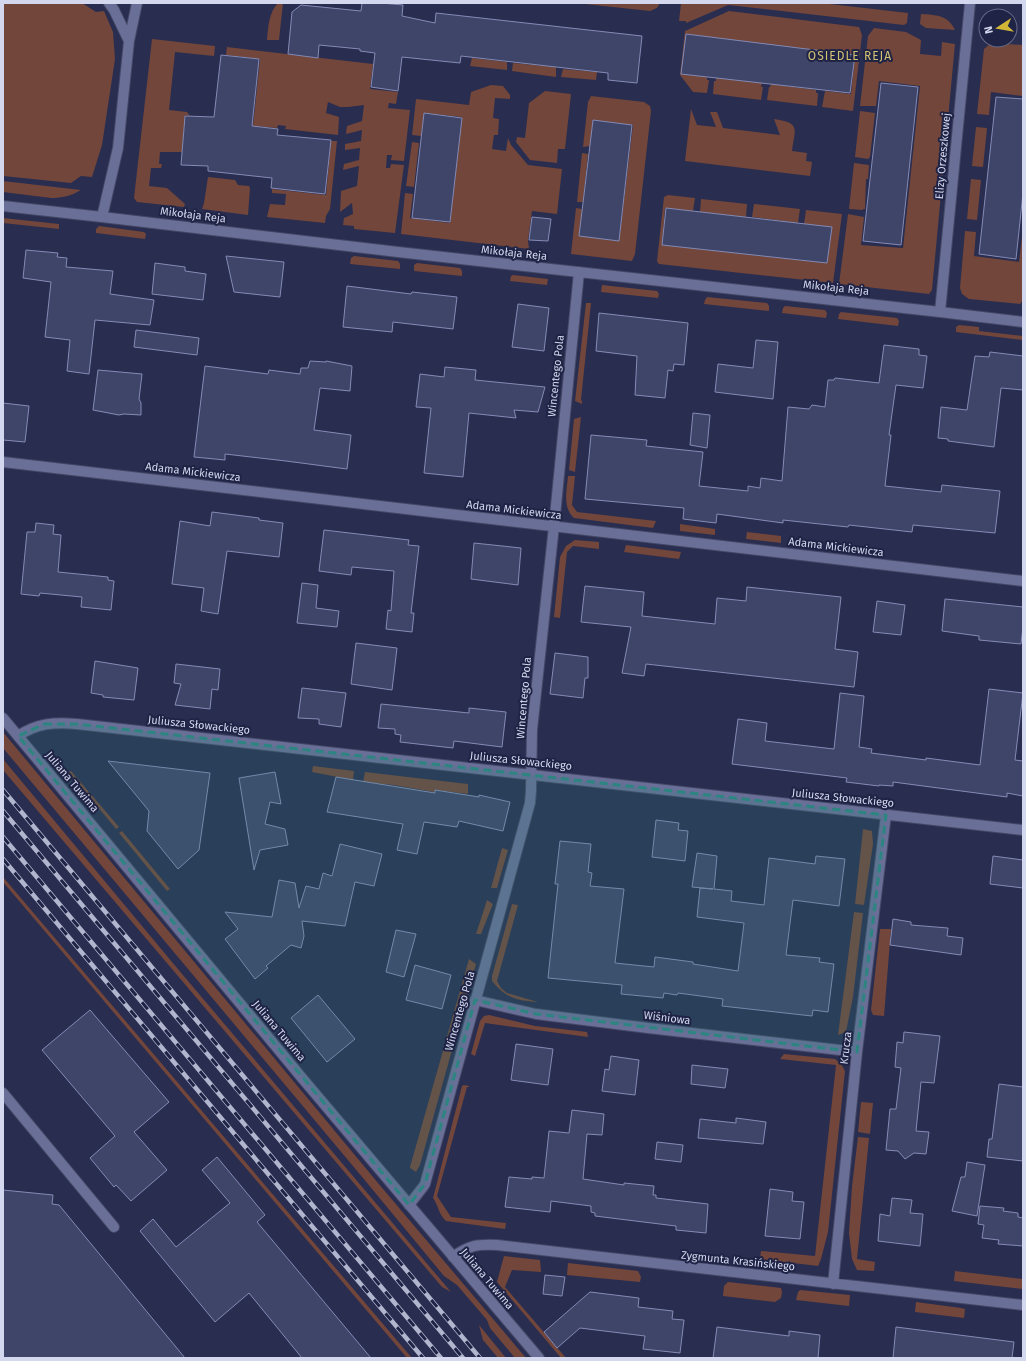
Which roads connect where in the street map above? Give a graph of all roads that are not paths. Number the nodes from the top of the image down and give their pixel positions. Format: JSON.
{"nodes":[{"id":1,"x":109,"y":3,"type":"edge"},
{"id":2,"x":137,"y":3,"type":"edge"},
{"id":3,"x":970,"y":3,"type":"edge"},
{"id":4,"x":129,"y":41,"type":"junction"},
{"id":5,"x":3,"y":206,"type":"edge"},
{"id":6,"x":102,"y":216,"type":"junction"},
{"id":7,"x":578,"y":272,"type":"junction"},
{"id":8,"x":940,"y":312,"type":"junction"},
{"id":9,"x":1023,"y":322,"type":"edge"},
{"id":10,"x":3,"y":462,"type":"edge"},
{"id":11,"x":554,"y":526,"type":"junction"},
{"id":12,"x":1023,"y":581,"type":"edge"},
{"id":13,"x":3,"y":718,"type":"edge"},
{"id":14,"x":18,"y":736,"type":"junction"},
{"id":15,"x":532,"y":775,"type":"junction"},
{"id":16,"x":886,"y":815,"type":"junction"},
{"id":17,"x":1023,"y":830,"type":"edge"},
{"id":18,"x":475,"y":1000,"type":"junction"},
{"id":19,"x":857,"y":1052,"type":"junction"},
{"id":20,"x":3,"y":1093,"type":"edge"},
{"id":21,"x":409,"y":1205,"type":"junction"},
{"id":22,"x":114,"y":1227,"type":"dead end"},
{"id":23,"x":453,"y":1257,"type":"junction"},
{"id":24,"x":833,"y":1284,"type":"junction"},
{"id":25,"x":1023,"y":1305,"type":"edge"},
{"id":26,"x":538,"y":1358,"type":"edge"}],
"edges":[{"from":1,"to":4,"type":"street"},
{"from":2,"to":4,"type":"street"},
{"from":3,"to":8,"type":"street","name":"Elizy Orzeszkowej"},
{"from":4,"to":6,"type":"street"},
{"from":5,"to":6,"type":"street","name":"Mikołaja Reja"},
{"from":6,"to":7,"type":"street","name":"Mikołaja Reja"},
{"from":7,"to":8,"type":"street","name":"Mikołaja Reja"},
{"from":7,"to":11,"type":"street","name":"Wincentego Pola"},
{"from":8,"to":9,"type":"street","name":"Mikołaja Reja"},
{"from":10,"to":11,"type":"street","name":"Adama Mickiewicza"},
{"from":11,"to":12,"type":"street","name":"Adama Mickiewicza"},
{"from":11,"to":15,"type":"street","name":"Wincentego Pola"},
{"from":13,"to":14,"type":"street","name":"Juliana Tuwima"},
{"from":14,"to":15,"type":"street","name":"Juliusza Słowackiego"},
{"from":14,"to":21,"type":"street","name":"Juliana Tuwima"},
{"from":15,"to":16,"type":"street","name":"Juliusza Słowackiego"},
{"from":15,"to":18,"type":"street","name":"Wincentego Pola"},
{"from":16,"to":17,"type":"street","name":"Juliusza Słowackiego"},
{"from":16,"to":19,"type":"street","name":"Krucza"},
{"from":18,"to":19,"type":"street","name":"Wiśniowa"},
{"from":18,"to":21,"type":"street","name":"Wincentego Pola"},
{"from":19,"to":24,"type":"street","name":"Krucza"},
{"from":20,"to":22,"type":"street"},
{"from":21,"to":23,"type":"street","name":"Juliana Tuwima"},
{"from":23,"to":24,"type":"street","name":"Zygmunta Krasińskiego"},
{"from":23,"to":26,"type":"street","name":"Juliana Tuwima"},
{"from":24,"to":25,"type":"street","name":"Zygmunta Krasińskiego"}]}
